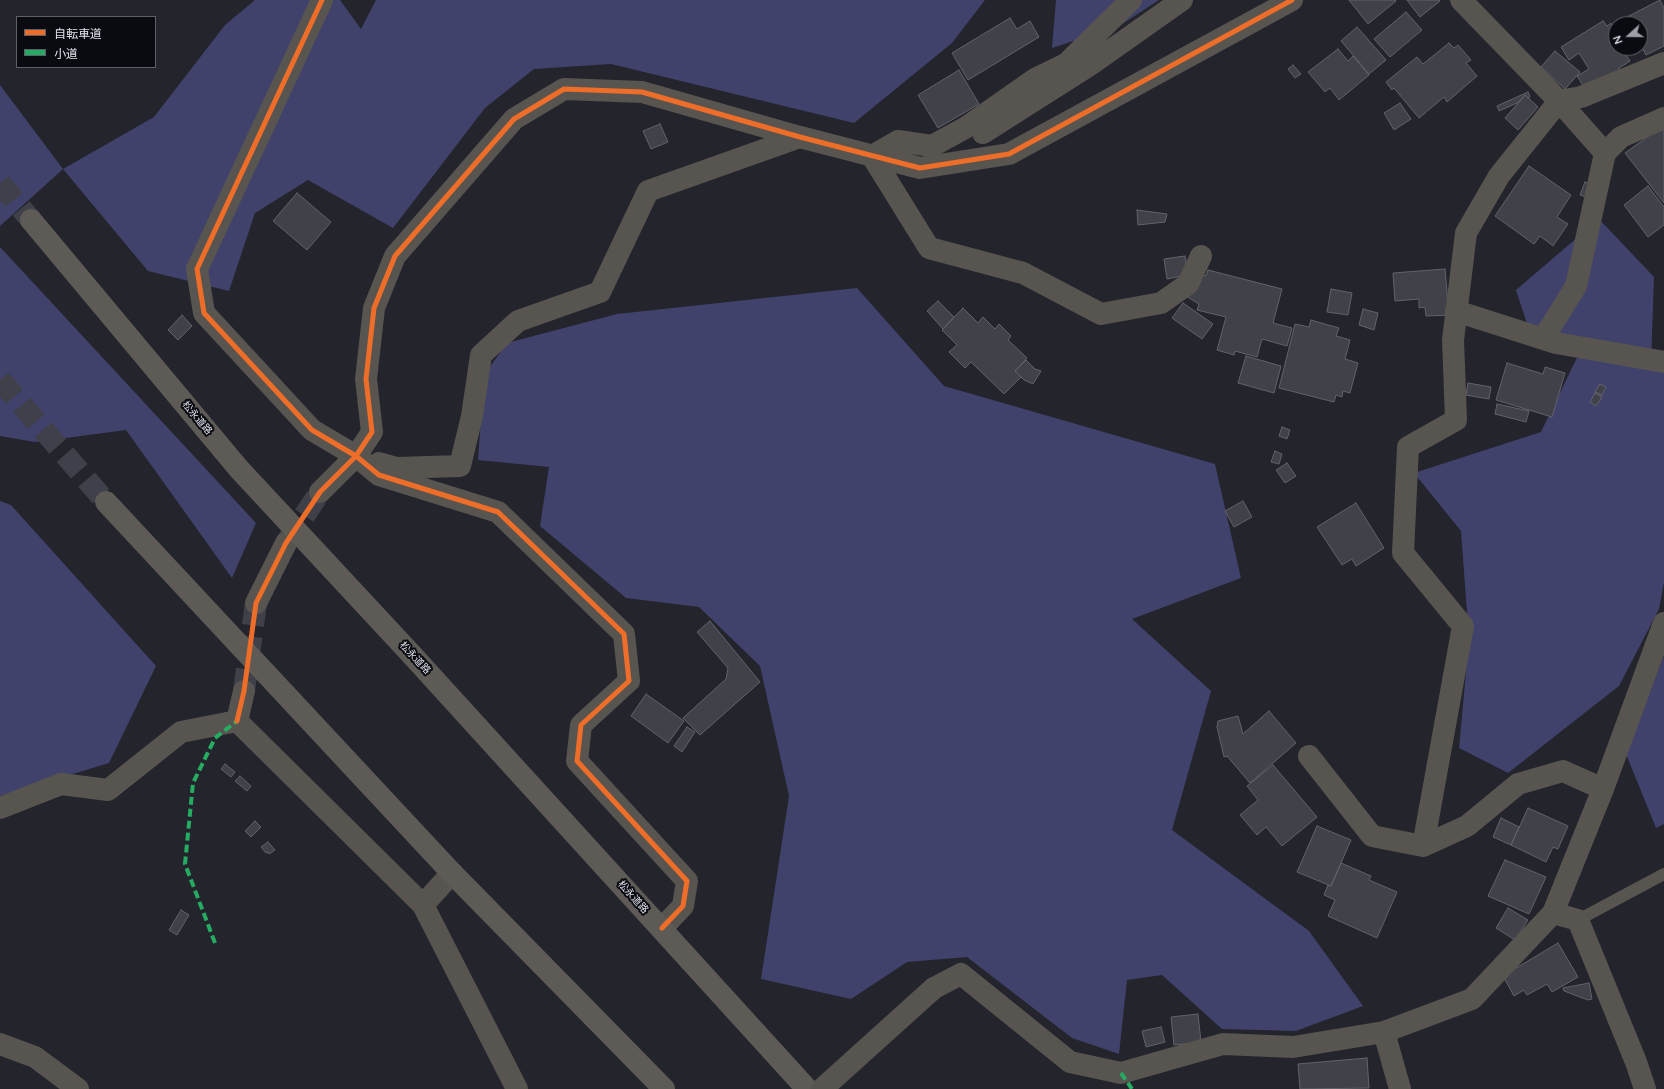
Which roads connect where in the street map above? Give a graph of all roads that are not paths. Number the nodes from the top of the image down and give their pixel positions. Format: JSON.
{"nodes":[{"id":1,"x":322,"y":0,"type":"edge"},
{"id":2,"x":1131,"y":0,"type":"edge"},
{"id":3,"x":1182,"y":0,"type":"edge"},
{"id":4,"x":1292,"y":0,"type":"edge"},
{"id":5,"x":1460,"y":0,"type":"edge"},
{"id":6,"x":1664,"y":63,"type":"edge"},
{"id":7,"x":1559,"y":101,"type":"junction"},
{"id":8,"x":1664,"y":118,"type":"edge"},
{"id":9,"x":800,"y":137,"type":"junction"},
{"id":10,"x":1605,"y":153,"type":"junction"},
{"id":11,"x":872,"y":156,"type":"junction"},
{"id":12,"x":969,"y":160,"type":"junction"},
{"id":13,"x":31,"y":220,"type":"tunnel mouth"},
{"id":14,"x":1201,"y":256,"type":"dead end"},
{"id":15,"x":1456,"y":311,"type":"junction"},
{"id":16,"x":1543,"y":339,"type":"junction"},
{"id":17,"x":1664,"y":362,"type":"edge"},
{"id":18,"x":356,"y":456,"type":"junction"},
{"id":19,"x":320,"y":492,"type":"tunnel mouth"},
{"id":20,"x":106,"y":502,"type":"tunnel mouth"},
{"id":21,"x":286,"y":543,"type":"tunnel mouth"},
{"id":22,"x":256,"y":604,"type":"tunnel mouth"},
{"id":23,"x":1664,"y":623,"type":"edge"},
{"id":24,"x":244,"y":691,"type":"tunnel mouth"},
{"id":25,"x":237,"y":721,"type":"junction"},
{"id":26,"x":1309,"y":756,"type":"dead end"},
{"id":27,"x":1603,"y":789,"type":"junction"},
{"id":28,"x":0,"y":808,"type":"edge"},
{"id":29,"x":1423,"y":846,"type":"junction"},
{"id":30,"x":452,"y":873,"type":"junction"},
{"id":31,"x":1664,"y":874,"type":"edge"},
{"id":32,"x":423,"y":905,"type":"junction"},
{"id":33,"x":1553,"y":913,"type":"junction"},
{"id":34,"x":1578,"y":920,"type":"junction"},
{"id":35,"x":662,"y":928,"type":"junction"},
{"id":36,"x":704,"y":975,"type":"junction"},
{"id":37,"x":1384,"y":1032,"type":"junction"},
{"id":38,"x":0,"y":1044,"type":"edge"},
{"id":39,"x":78,"y":1089,"type":"edge"},
{"id":40,"x":517,"y":1089,"type":"edge"},
{"id":41,"x":664,"y":1089,"type":"edge"},
{"id":42,"x":807,"y":1089,"type":"edge"},
{"id":43,"x":823,"y":1089,"type":"edge"},
{"id":44,"x":1400,"y":1089,"type":"edge"},
{"id":45,"x":1646,"y":1089,"type":"edge"}],
"edges":[{"from":1,"to":18,"type":"street"},
{"from":2,"to":11,"type":"street"},
{"from":3,"to":12,"type":"street"},
{"from":4,"to":12,"type":"street"},
{"from":5,"to":7,"type":"street"},
{"from":6,"to":7,"type":"street"},
{"from":7,"to":10,"type":"street"},
{"from":7,"to":15,"type":"street"},
{"from":8,"to":10,"type":"street"},
{"from":9,"to":11,"type":"street"},
{"from":9,"to":18,"type":"street"},
{"from":9,"to":18,"type":"street"},
{"from":10,"to":16,"type":"street"},
{"from":11,"to":12,"type":"street"},
{"from":11,"to":14,"type":"street"},
{"from":13,"to":35,"type":"highway","name":"松永道路"},
{"from":15,"to":16,"type":"street"},
{"from":15,"to":29,"type":"street"},
{"from":16,"to":17,"type":"street"},
{"from":18,"to":19,"type":"street"},
{"from":18,"to":35,"type":"street"},
{"from":20,"to":30,"type":"highway"},
{"from":21,"to":22,"type":"street"},
{"from":23,"to":27,"type":"street"},
{"from":24,"to":25,"type":"street"},
{"from":25,"to":28,"type":"street"},
{"from":25,"to":32,"type":"street"},
{"from":26,"to":29,"type":"street"},
{"from":27,"to":29,"type":"street"},
{"from":27,"to":33,"type":"street"},
{"from":30,"to":32,"type":"street"},
{"from":30,"to":41,"type":"highway"},
{"from":31,"to":34,"type":"lane"},
{"from":32,"to":40,"type":"street"},
{"from":33,"to":34,"type":"street"},
{"from":33,"to":37,"type":"street"},
{"from":34,"to":45,"type":"street"},
{"from":35,"to":36,"type":"highway","name":"松永道路"},
{"from":36,"to":42,"type":"highway","name":"松永道路"},
{"from":36,"to":43,"type":"highway"},
{"from":37,"to":43,"type":"street","bridge":true},
{"from":37,"to":44,"type":"street"},
{"from":38,"to":39,"type":"street"}]}
